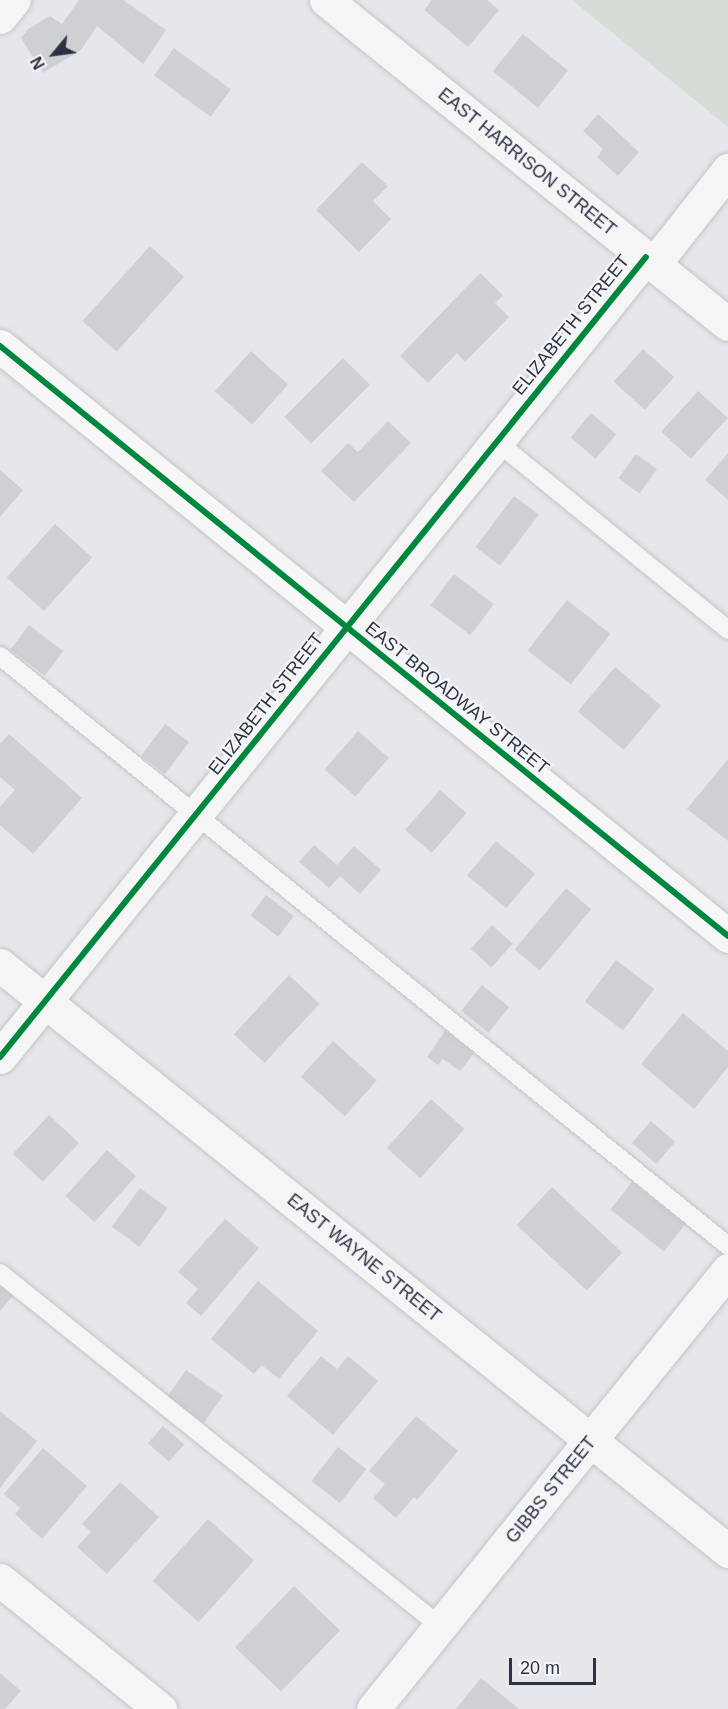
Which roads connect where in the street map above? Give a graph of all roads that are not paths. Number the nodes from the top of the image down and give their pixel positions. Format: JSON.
{"nodes":[{"id":1,"x":14,"y":0,"type":"edge"},
{"id":2,"x":326,"y":0,"type":"edge"},
{"id":3,"x":0,"y":17,"type":"edge"},
{"id":4,"x":728,"y":170,"type":"edge"},
{"id":5,"x":650,"y":261,"type":"junction"},
{"id":6,"x":728,"y":324,"type":"edge"},
{"id":7,"x":0,"y":346,"type":"edge"},
{"id":8,"x":497,"y":442,"type":"junction"},
{"id":9,"x":346,"y":628,"type":"junction"},
{"id":10,"x":728,"y":630,"type":"edge"},
{"id":11,"x":0,"y":656,"type":"edge"},
{"id":12,"x":196,"y":816,"type":"junction"},
{"id":13,"x":728,"y":936,"type":"edge"},
{"id":14,"x":0,"y":965,"type":"edge"},
{"id":15,"x":45,"y":1002,"type":"junction"},
{"id":16,"x":0,"y":1057,"type":"edge"},
{"id":17,"x":728,"y":1246,"type":"edge"},
{"id":18,"x":728,"y":1270,"type":"edge"},
{"id":19,"x":0,"y":1273,"type":"edge"},
{"id":20,"x":591,"y":1442,"type":"junction"},
{"id":21,"x":728,"y":1551,"type":"edge"},
{"id":22,"x":0,"y":1580,"type":"edge"},
{"id":23,"x":440,"y":1626,"type":"junction"},
{"id":24,"x":160,"y":1709,"type":"edge"},
{"id":25,"x":373,"y":1709,"type":"edge"}],
"edges":[{"from":1,"to":3,"type":"street"},
{"from":2,"to":5,"type":"street","name":"EAST HARRISON STREET"},
{"from":4,"to":5,"type":"street","name":"ELIZABETH STREET"},
{"from":5,"to":6,"type":"street","name":"EAST HARRISON STREET"},
{"from":5,"to":8,"type":"street","name":"ELIZABETH STREET"},
{"from":7,"to":9,"type":"street","name":"EAST BROADWAY STREET"},
{"from":8,"to":9,"type":"street","name":"ELIZABETH STREET"},
{"from":8,"to":10,"type":"lane"},
{"from":9,"to":12,"type":"street","name":"ELIZABETH STREET"},
{"from":9,"to":13,"type":"street","name":"EAST BROADWAY STREET"},
{"from":11,"to":12,"type":"lane"},
{"from":12,"to":15,"type":"street","name":"ELIZABETH STREET"},
{"from":12,"to":17,"type":"lane"},
{"from":14,"to":15,"type":"street","name":"EAST WAYNE STREET"},
{"from":15,"to":16,"type":"street","name":"ELIZABETH STREET"},
{"from":15,"to":20,"type":"street","name":"EAST WAYNE STREET"},
{"from":18,"to":20,"type":"street","name":"GIBBS STREET"},
{"from":19,"to":23,"type":"lane"},
{"from":20,"to":21,"type":"street","name":"EAST WAYNE STREET"},
{"from":20,"to":23,"type":"street","name":"GIBBS STREET"},
{"from":22,"to":24,"type":"street"},
{"from":23,"to":25,"type":"street","name":"GIBBS STREET"}]}
